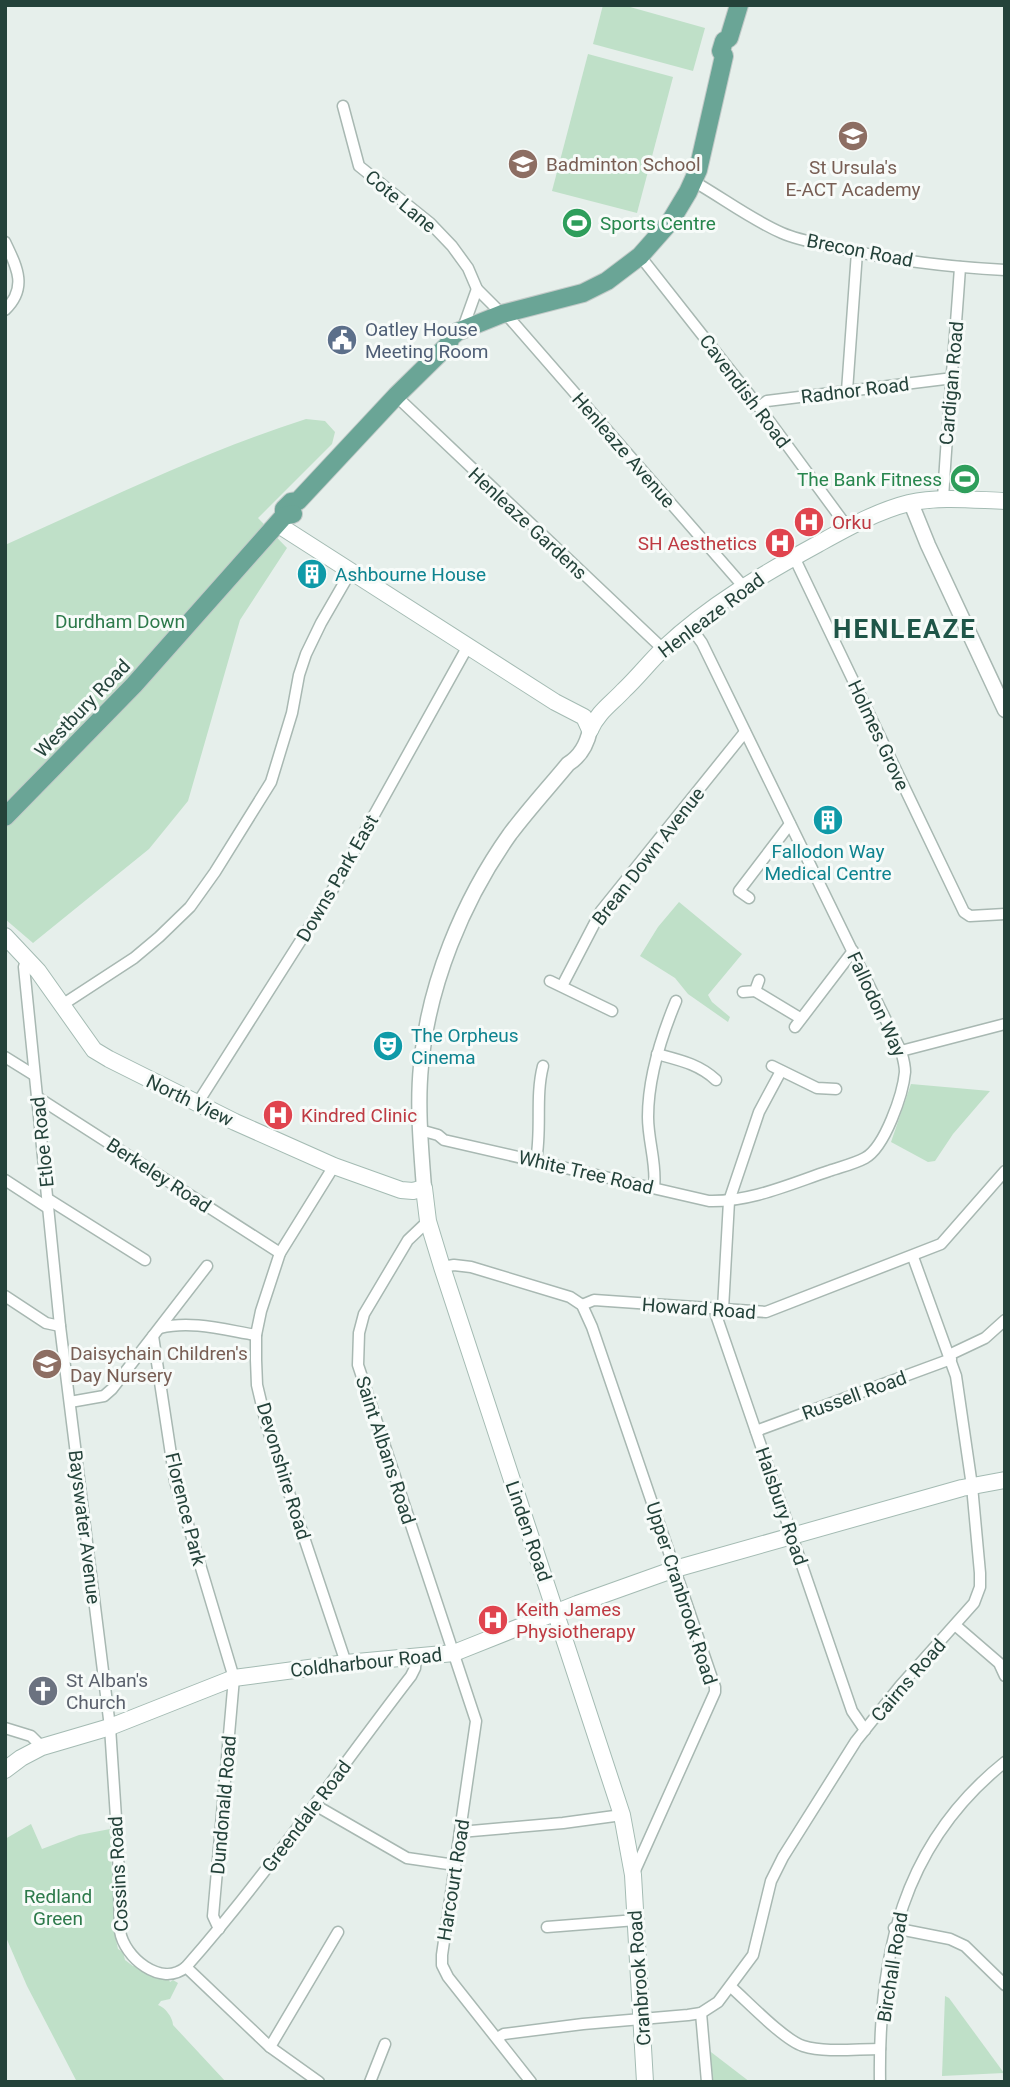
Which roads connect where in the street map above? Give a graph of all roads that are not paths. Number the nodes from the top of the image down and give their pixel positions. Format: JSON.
{"nodes":[{"id":1,"x":740,"y":5,"type":"edge"},
{"id":2,"x":343,"y":106,"type":"dead end"},
{"id":3,"x":695,"y":176,"type":"junction"},
{"id":4,"x":5,"y":242,"type":"edge"},
{"id":5,"x":857,"y":252,"type":"junction"},
{"id":6,"x":640,"y":256,"type":"junction"},
{"id":7,"x":960,"y":267,"type":"junction"},
{"id":8,"x":1005,"y":270,"type":"edge"},
{"id":9,"x":477,"y":289,"type":"junction"},
{"id":10,"x":5,"y":310,"type":"edge"},
{"id":11,"x":503,"y":314,"type":"junction"},
{"id":12,"x":467,"y":328,"type":"junction"},
{"id":13,"x":953,"y":379,"type":"junction"},
{"id":14,"x":847,"y":391,"type":"junction"},
{"id":15,"x":396,"y":396,"type":"junction"},
{"id":16,"x":759,"y":407,"type":"junction"},
{"id":17,"x":943,"y":500,"type":"junction"},
{"id":18,"x":1005,"y":501,"type":"edge"},
{"id":19,"x":911,"y":503,"type":"junction"},
{"id":20,"x":281,"y":520,"type":"junction"},
{"id":21,"x":848,"y":528,"type":"junction"},
{"id":22,"x":794,"y":557,"type":"junction"},
{"id":23,"x":351,"y":571,"type":"junction"},
{"id":24,"x":743,"y":586,"type":"junction"},
{"id":25,"x":690,"y":626,"type":"junction"},
{"id":26,"x":468,"y":646,"type":"junction"},
{"id":27,"x":663,"y":649,"type":"junction"},
{"id":28,"x":1005,"y":710,"type":"edge"},
{"id":29,"x":590,"y":730,"type":"junction"},
{"id":30,"x":745,"y":732,"type":"junction"},
{"id":31,"x":5,"y":820,"type":"edge"},
{"id":32,"x":790,"y":824,"type":"junction"},
{"id":33,"x":749,"y":898,"type":"dead end"},
{"id":34,"x":1005,"y":914,"type":"edge"},
{"id":35,"x":5,"y":936,"type":"edge"},
{"id":36,"x":853,"y":951,"type":"junction"},
{"id":37,"x":27,"y":957,"type":"junction"},
{"id":38,"x":550,"y":981,"type":"dead end"},
{"id":39,"x":562,"y":986,"type":"junction"},
{"id":40,"x":743,"y":992,"type":"dead end"},
{"id":41,"x":676,"y":1001,"type":"dead end"},
{"id":42,"x":62,"y":1005,"type":"junction"},
{"id":43,"x":612,"y":1011,"type":"dead end"},
{"id":44,"x":657,"y":1014,"type":"dead end"},
{"id":45,"x":668,"y":1020,"type":"junction"},
{"id":46,"x":1005,"y":1024,"type":"edge"},
{"id":47,"x":901,"y":1051,"type":"junction"},
{"id":48,"x":657,"y":1054,"type":"junction"},
{"id":49,"x":5,"y":1057,"type":"edge"},
{"id":50,"x":716,"y":1063,"type":"dead end"},
{"id":51,"x":543,"y":1066,"type":"dead end"},
{"id":52,"x":34,"y":1075,"type":"junction"},
{"id":53,"x":37,"y":1097,"type":"junction"},
{"id":54,"x":822,"y":1102,"type":"dead end"},
{"id":55,"x":197,"y":1104,"type":"junction"},
{"id":56,"x":419,"y":1130,"type":"junction"},
{"id":57,"x":444,"y":1140,"type":"junction"},
{"id":58,"x":421,"y":1147,"type":"junction"},
{"id":59,"x":536,"y":1160,"type":"junction"},
{"id":60,"x":334,"y":1166,"type":"junction"},
{"id":61,"x":1005,"y":1171,"type":"edge"},
{"id":62,"x":5,"y":1180,"type":"edge"},
{"id":63,"x":424,"y":1188,"type":"junction"},
{"id":64,"x":654,"y":1188,"type":"junction"},
{"id":65,"x":729,"y":1201,"type":"junction"},
{"id":66,"x":48,"y":1203,"type":"junction"},
{"id":67,"x":428,"y":1221,"type":"junction"},
{"id":68,"x":280,"y":1253,"type":"junction"},
{"id":69,"x":913,"y":1257,"type":"junction"},
{"id":70,"x":145,"y":1261,"type":"dead end"},
{"id":71,"x":207,"y":1266,"type":"dead end"},
{"id":72,"x":442,"y":1268,"type":"junction"},
{"id":73,"x":5,"y":1296,"type":"edge"},
{"id":74,"x":582,"y":1305,"type":"junction"},
{"id":75,"x":719,"y":1309,"type":"junction"},
{"id":76,"x":1005,"y":1320,"type":"edge"},
{"id":77,"x":60,"y":1326,"type":"junction"},
{"id":78,"x":157,"y":1332,"type":"junction"},
{"id":79,"x":256,"y":1335,"type":"junction"},
{"id":80,"x":950,"y":1357,"type":"junction"},
{"id":81,"x":69,"y":1402,"type":"junction"},
{"id":82,"x":756,"y":1431,"type":"junction"},
{"id":83,"x":1005,"y":1480,"type":"edge"},
{"id":84,"x":972,"y":1486,"type":"junction"},
{"id":85,"x":792,"y":1535,"type":"junction"},
{"id":86,"x":675,"y":1569,"type":"junction"},
{"id":87,"x":556,"y":1612,"type":"junction"},
{"id":88,"x":955,"y":1625,"type":"junction"},
{"id":89,"x":454,"y":1653,"type":"junction"},
{"id":90,"x":416,"y":1658,"type":"junction"},
{"id":91,"x":346,"y":1663,"type":"junction"},
{"id":92,"x":1005,"y":1676,"type":"edge"},
{"id":93,"x":234,"y":1678,"type":"junction"},
{"id":94,"x":851,"y":1703,"type":"junction"},
{"id":95,"x":875,"y":1717,"type":"junction"},
{"id":96,"x":110,"y":1727,"type":"junction"},
{"id":97,"x":5,"y":1728,"type":"edge"},
{"id":98,"x":864,"y":1730,"type":"junction"},
{"id":99,"x":42,"y":1747,"type":"junction"},
{"id":100,"x":1005,"y":1762,"type":"edge"},
{"id":101,"x":5,"y":1770,"type":"edge"},
{"id":102,"x":315,"y":1805,"type":"junction"},
{"id":103,"x":622,"y":1815,"type":"junction"},
{"id":104,"x":460,"y":1832,"type":"junction"},
{"id":105,"x":455,"y":1865,"type":"junction"},
{"id":106,"x":633,"y":1875,"type":"junction"},
{"id":107,"x":636,"y":1920,"type":"junction"},
{"id":108,"x":547,"y":1927,"type":"dead end"},
{"id":109,"x":894,"y":1928,"type":"junction"},
{"id":110,"x":219,"y":1929,"type":"junction"},
{"id":111,"x":338,"y":1932,"type":"dead end"},
{"id":112,"x":186,"y":1967,"type":"junction"},
{"id":113,"x":1005,"y":1985,"type":"edge"},
{"id":114,"x":731,"y":1987,"type":"junction"},
{"id":115,"x":701,"y":2012,"type":"junction"},
{"id":116,"x":643,"y":2020,"type":"junction"},
{"id":117,"x":497,"y":2038,"type":"junction"},
{"id":118,"x":386,"y":2044,"type":"dead end"},
{"id":119,"x":270,"y":2048,"type":"junction"},
{"id":120,"x":880,"y":2049,"type":"junction"},
{"id":121,"x":319,"y":2082,"type":"edge"},
{"id":122,"x":370,"y":2082,"type":"edge"},
{"id":123,"x":531,"y":2082,"type":"edge"},
{"id":124,"x":645,"y":2082,"type":"edge"},
{"id":125,"x":707,"y":2082,"type":"edge"},
{"id":126,"x":880,"y":2082,"type":"edge"}],
"edges":[{"from":1,"to":3,"type":"main road","name":"Westbury Road"},
{"from":2,"to":9,"type":"street","name":"Cote Lane"},
{"from":3,"to":5,"type":"street","name":"Brecon Road"},
{"from":3,"to":6,"type":"main road","name":"Westbury Road"},
{"from":4,"to":10,"type":"street"},
{"from":5,"to":7,"type":"street","name":"Brecon Road"},
{"from":5,"to":14,"type":"street"},
{"from":6,"to":11,"type":"main road","name":"Westbury Road"},
{"from":6,"to":16,"type":"street","name":"Cavendish Road"},
{"from":7,"to":8,"type":"street","name":"Brecon Road"},
{"from":7,"to":13,"type":"street","name":"Cardigan Road"},
{"from":9,"to":11,"type":"street","name":"Cote Lane"},
{"from":9,"to":12,"type":"street"},
{"from":11,"to":12,"type":"main road","name":"Westbury Road"},
{"from":11,"to":24,"type":"street","name":"Henleaze Avenue"},
{"from":12,"to":15,"type":"main road","name":"Westbury Road"},
{"from":13,"to":14,"type":"street","name":"Radnor Road"},
{"from":13,"to":17,"type":"street","name":"Cardigan Road"},
{"from":14,"to":16,"type":"street","name":"Radnor Road"},
{"from":15,"to":20,"type":"main road","name":"Westbury Road"},
{"from":15,"to":27,"type":"street","name":"Henleaze Gardens"},
{"from":16,"to":21,"type":"street","name":"Cavendish Road"},
{"from":17,"to":18,"type":"main road","name":"Henleaze Road"},
{"from":17,"to":19,"type":"main road","name":"Henleaze Road"},
{"from":19,"to":21,"type":"main road","name":"Henleaze Road"},
{"from":19,"to":28,"type":"street"},
{"from":20,"to":23,"type":"main road"},
{"from":20,"to":31,"type":"main road","name":"Westbury Road"},
{"from":21,"to":22,"type":"main road","name":"Henleaze Road"},
{"from":22,"to":24,"type":"main road","name":"Henleaze Road"},
{"from":22,"to":34,"type":"street","name":"Holmes Grove"},
{"from":23,"to":26,"type":"main road"},
{"from":23,"to":42,"type":"street"},
{"from":24,"to":25,"type":"main road","name":"Henleaze Road"},
{"from":25,"to":27,"type":"main road","name":"Henleaze Road"},
{"from":25,"to":30,"type":"street","name":"Fallodon Way"},
{"from":26,"to":29,"type":"main road"},
{"from":26,"to":55,"type":"street","name":"Downs Park East"},
{"from":27,"to":29,"type":"main road","name":"Henleaze Road"},
{"from":29,"to":56,"type":"street"},
{"from":30,"to":32,"type":"street","name":"Fallodon Way"},
{"from":30,"to":39,"type":"street","name":"Brean Down Avenue"},
{"from":32,"to":33,"type":"street"},
{"from":32,"to":36,"type":"street","name":"Fallodon Way"},
{"from":35,"to":37,"type":"main road","name":"North View"},
{"from":36,"to":40,"type":"street"},
{"from":36,"to":47,"type":"street","name":"Fallodon Way"},
{"from":37,"to":42,"type":"main road","name":"North View"},
{"from":37,"to":52,"type":"street","name":"Etloe Road"},
{"from":38,"to":39,"type":"street"},
{"from":39,"to":43,"type":"street"},
{"from":41,"to":45,"type":"street"},
{"from":42,"to":55,"type":"main road","name":"North View"},
{"from":44,"to":45,"type":"street"},
{"from":45,"to":48,"type":"street"},
{"from":46,"to":47,"type":"street"},
{"from":47,"to":65,"type":"street","name":"Fallodon Way"},
{"from":48,"to":50,"type":"street"},
{"from":48,"to":64,"type":"street"},
{"from":49,"to":52,"type":"street"},
{"from":51,"to":59,"type":"street"},
{"from":52,"to":53,"type":"street","name":"Etloe Road"},
{"from":53,"to":66,"type":"street","name":"Etloe Road"},
{"from":53,"to":68,"type":"street","name":"Berkeley Road"},
{"from":54,"to":65,"type":"street"},
{"from":55,"to":60,"type":"main road","name":"North View"},
{"from":56,"to":57,"type":"street","name":"White Tree Road"},
{"from":56,"to":58,"type":"street"},
{"from":57,"to":58,"type":"street","name":"White Tree Road"},
{"from":57,"to":59,"type":"street","name":"White Tree Road"},
{"from":58,"to":63,"type":"street"},
{"from":59,"to":64,"type":"street","name":"White Tree Road"},
{"from":60,"to":63,"type":"main road","name":"North View"},
{"from":60,"to":68,"type":"street","name":"Devonshire Road"},
{"from":61,"to":69,"type":"street","name":"Howard Road"},
{"from":62,"to":66,"type":"street"},
{"from":63,"to":67,"type":"main road","name":"Linden Road"},
{"from":64,"to":65,"type":"street","name":"White Tree Road"},
{"from":65,"to":75,"type":"street"},
{"from":66,"to":70,"type":"street"},
{"from":66,"to":77,"type":"street","name":"Etloe Road"},
{"from":67,"to":72,"type":"main road","name":"Linden Road"},
{"from":67,"to":89,"type":"street","name":"Saint Albans Road"},
{"from":68,"to":79,"type":"street","name":"Devonshire Road"},
{"from":69,"to":75,"type":"street","name":"Howard Road"},
{"from":69,"to":80,"type":"street","name":"Cairns Road"},
{"from":71,"to":78,"type":"street"},
{"from":72,"to":74,"type":"street","name":"Howard Road"},
{"from":72,"to":87,"type":"main road","name":"Linden Road"},
{"from":73,"to":77,"type":"street"},
{"from":74,"to":75,"type":"street","name":"Howard Road"},
{"from":74,"to":86,"type":"street","name":"Upper Cranbrook Road"},
{"from":75,"to":82,"type":"street","name":"Halsbury Road"},
{"from":76,"to":80,"type":"street","name":"Russell Road"},
{"from":77,"to":81,"type":"street","name":"Bayswater Avenue"},
{"from":78,"to":79,"type":"street"},
{"from":78,"to":81,"type":"street"},
{"from":78,"to":93,"type":"street","name":"Florence Park"},
{"from":79,"to":91,"type":"street","name":"Devonshire Road"},
{"from":80,"to":82,"type":"street","name":"Russell Road"},
{"from":80,"to":84,"type":"street","name":"Cairns Road"},
{"from":81,"to":96,"type":"street","name":"Bayswater Avenue"},
{"from":82,"to":85,"type":"street","name":"Halsbury Road"},
{"from":83,"to":84,"type":"main road","name":"Coldharbour Road"},
{"from":84,"to":85,"type":"main road","name":"Coldharbour Road"},
{"from":84,"to":88,"type":"street","name":"Cairns Road"},
{"from":85,"to":86,"type":"main road","name":"Coldharbour Road"},
{"from":85,"to":94,"type":"street","name":"Halsbury Road"},
{"from":86,"to":87,"type":"main road","name":"Coldharbour Road"},
{"from":86,"to":106,"type":"street","name":"Upper Cranbrook Road"},
{"from":87,"to":89,"type":"main road","name":"Coldharbour Road"},
{"from":87,"to":103,"type":"main road","name":"Linden Road"},
{"from":88,"to":92,"type":"street"},
{"from":88,"to":95,"type":"street","name":"Cairns Road"},
{"from":89,"to":90,"type":"main road","name":"Coldharbour Road"},
{"from":89,"to":104,"type":"street","name":"Harcourt Road"},
{"from":90,"to":91,"type":"main road","name":"Coldharbour Road"},
{"from":90,"to":102,"type":"street","name":"Greendale Road"},
{"from":91,"to":93,"type":"main road","name":"Coldharbour Road"},
{"from":93,"to":96,"type":"main road","name":"Coldharbour Road"},
{"from":93,"to":110,"type":"street","name":"Dundonald Road"},
{"from":94,"to":95,"type":"street"},
{"from":94,"to":98,"type":"street","name":"Halsbury Road"},
{"from":95,"to":98,"type":"street","name":"Cairns Road"},
{"from":96,"to":99,"type":"main road","name":"Coldharbour Road"},
{"from":96,"to":112,"type":"street","name":"Cossins Road"},
{"from":97,"to":99,"type":"street"},
{"from":98,"to":114,"type":"street","name":"Cairns Road"},
{"from":99,"to":101,"type":"main road","name":"Coldharbour Road"},
{"from":100,"to":109,"type":"street","name":"Birchall Road"},
{"from":102,"to":105,"type":"street"},
{"from":102,"to":110,"type":"street","name":"Greendale Road"},
{"from":103,"to":104,"type":"street"},
{"from":103,"to":106,"type":"main road","name":"Linden Road"},
{"from":104,"to":105,"type":"street","name":"Harcourt Road"},
{"from":105,"to":117,"type":"street","name":"Harcourt Road"},
{"from":106,"to":107,"type":"main road","name":"Cranbrook Road"},
{"from":107,"to":108,"type":"street"},
{"from":107,"to":116,"type":"main road","name":"Cranbrook Road"},
{"from":109,"to":113,"type":"street"},
{"from":109,"to":120,"type":"street","name":"Birchall Road"},
{"from":110,"to":112,"type":"street","name":"Greendale Road"},
{"from":111,"to":119,"type":"street"},
{"from":112,"to":119,"type":"street"},
{"from":114,"to":115,"type":"street","name":"Cairns Road"},
{"from":114,"to":120,"type":"street"},
{"from":115,"to":116,"type":"street"},
{"from":115,"to":125,"type":"street"},
{"from":116,"to":117,"type":"street"},
{"from":116,"to":124,"type":"main road","name":"Cranbrook Road"},
{"from":117,"to":123,"type":"street","name":"Harcourt Road"},
{"from":118,"to":122,"type":"street"},
{"from":119,"to":121,"type":"street"},
{"from":120,"to":126,"type":"street","name":"Birchall Road"}]}
